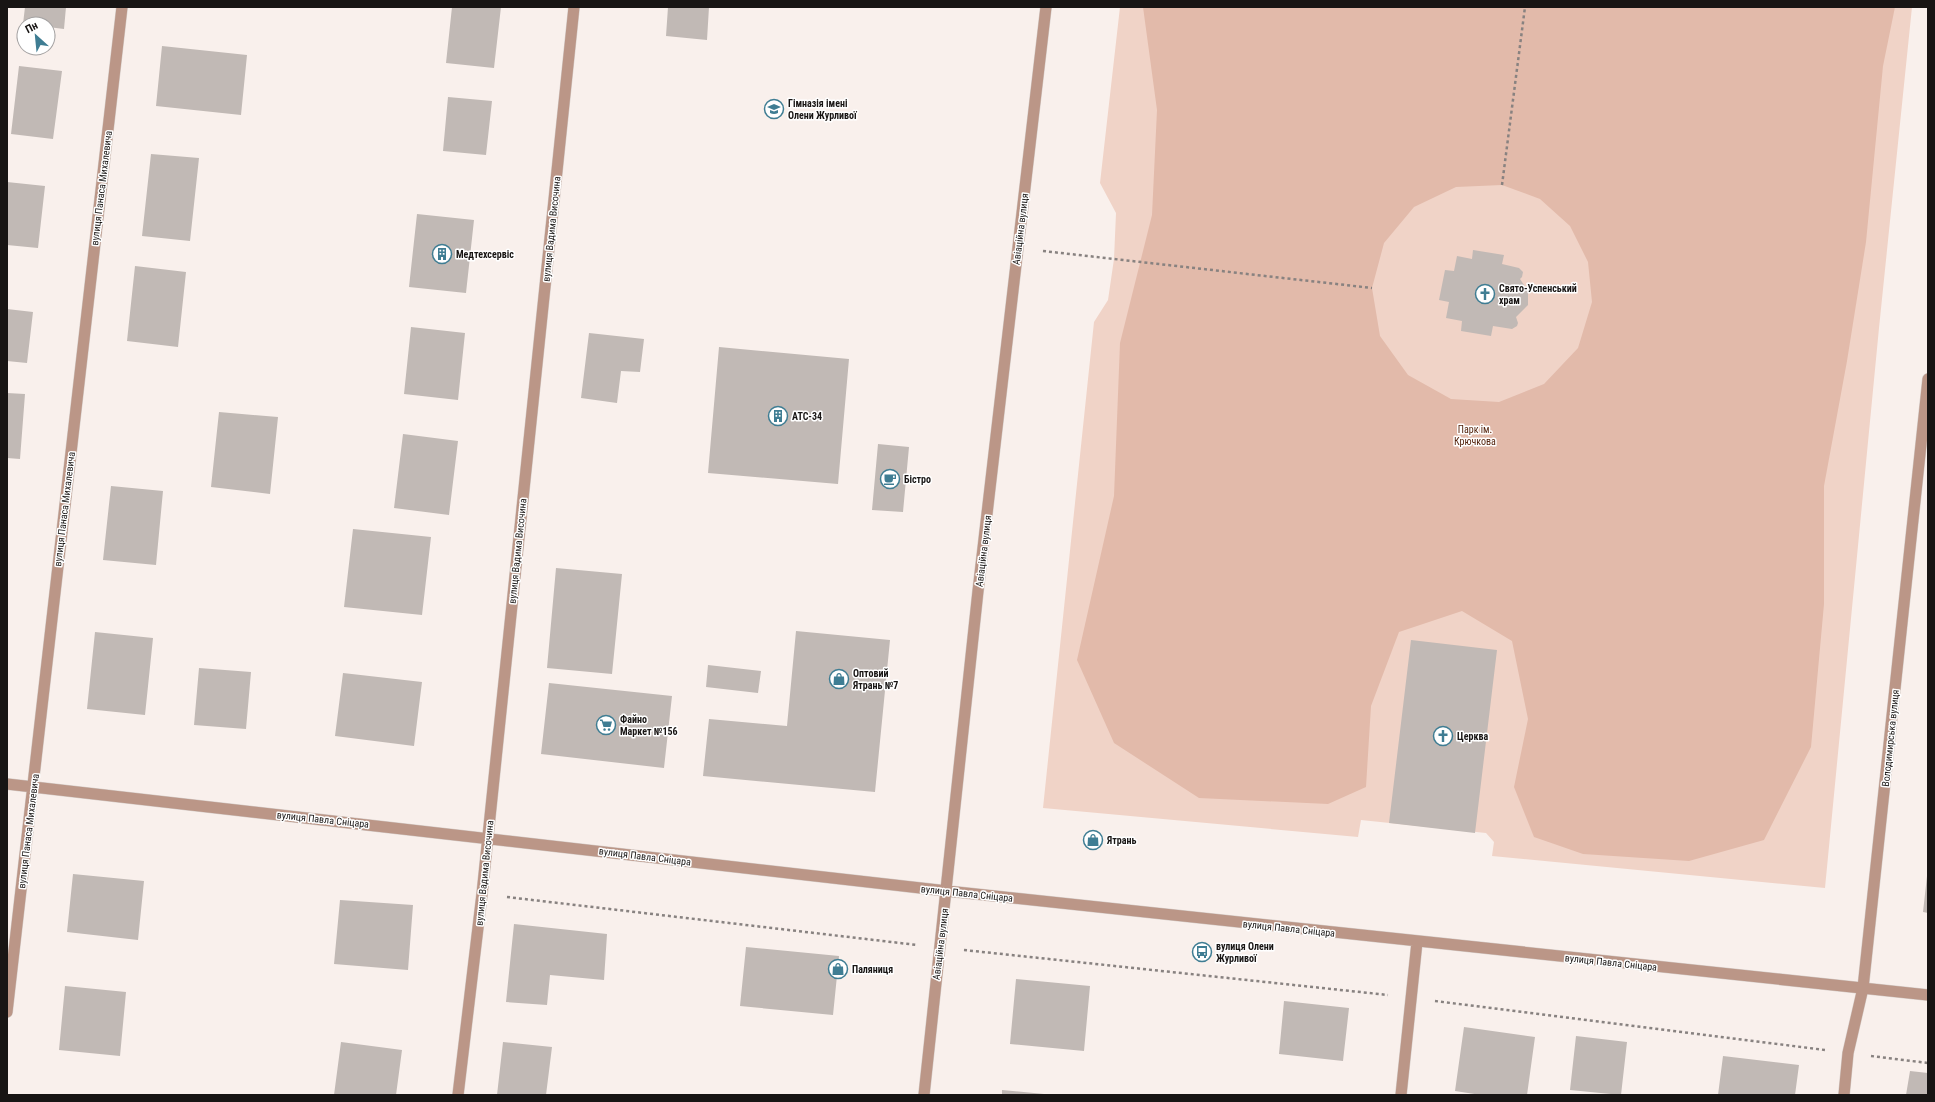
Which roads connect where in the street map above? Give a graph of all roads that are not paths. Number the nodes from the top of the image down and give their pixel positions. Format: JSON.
{"nodes":[{"id":1,"x":122,"y":7,"type":"edge"},
{"id":2,"x":574,"y":7,"type":"edge"},
{"id":3,"x":1046,"y":7,"type":"edge"},
{"id":4,"x":1928,"y":379,"type":"edge"},
{"id":5,"x":7,"y":784,"type":"edge"},
{"id":6,"x":33,"y":786,"type":"junction"},
{"id":7,"x":487,"y":838,"type":"junction"},
{"id":8,"x":947,"y":891,"type":"junction"},
{"id":9,"x":1417,"y":942,"type":"junction"},
{"id":10,"x":1863,"y":988,"type":"junction"},
{"id":11,"x":1928,"y":995,"type":"edge"},
{"id":12,"x":7,"y":1012,"type":"edge"},
{"id":13,"x":458,"y":1095,"type":"edge"},
{"id":14,"x":924,"y":1095,"type":"edge"},
{"id":15,"x":1400,"y":1095,"type":"edge"},
{"id":16,"x":1844,"y":1095,"type":"edge"}],
"edges":[{"from":1,"to":6,"type":"street","name":"вулиця Панаса Михалевича"},
{"from":2,"to":7,"type":"street","name":"вулиця Вадима Височина"},
{"from":3,"to":8,"type":"street","name":"Авіаційна вулиця"},
{"from":4,"to":10,"type":"street","name":"Володимирська вулиця"},
{"from":5,"to":6,"type":"street","name":"вулиця Павла Сніцара"},
{"from":6,"to":7,"type":"street","name":"вулиця Павла Сніцара"},
{"from":6,"to":12,"type":"street","name":"вулиця Панаса Михалевича"},
{"from":7,"to":8,"type":"street","name":"вулиця Павла Сніцара"},
{"from":7,"to":13,"type":"street","name":"вулиця Вадима Височина"},
{"from":8,"to":9,"type":"street","name":"вулиця Павла Сніцара"},
{"from":8,"to":14,"type":"street","name":"Авіаційна вулиця"},
{"from":9,"to":10,"type":"street","name":"вулиця Павла Сніцара"},
{"from":9,"to":15,"type":"street"},
{"from":10,"to":11,"type":"street","name":"вулиця Павла Сніцара"},
{"from":10,"to":16,"type":"street","name":"Володимирська вулиця"}]}
